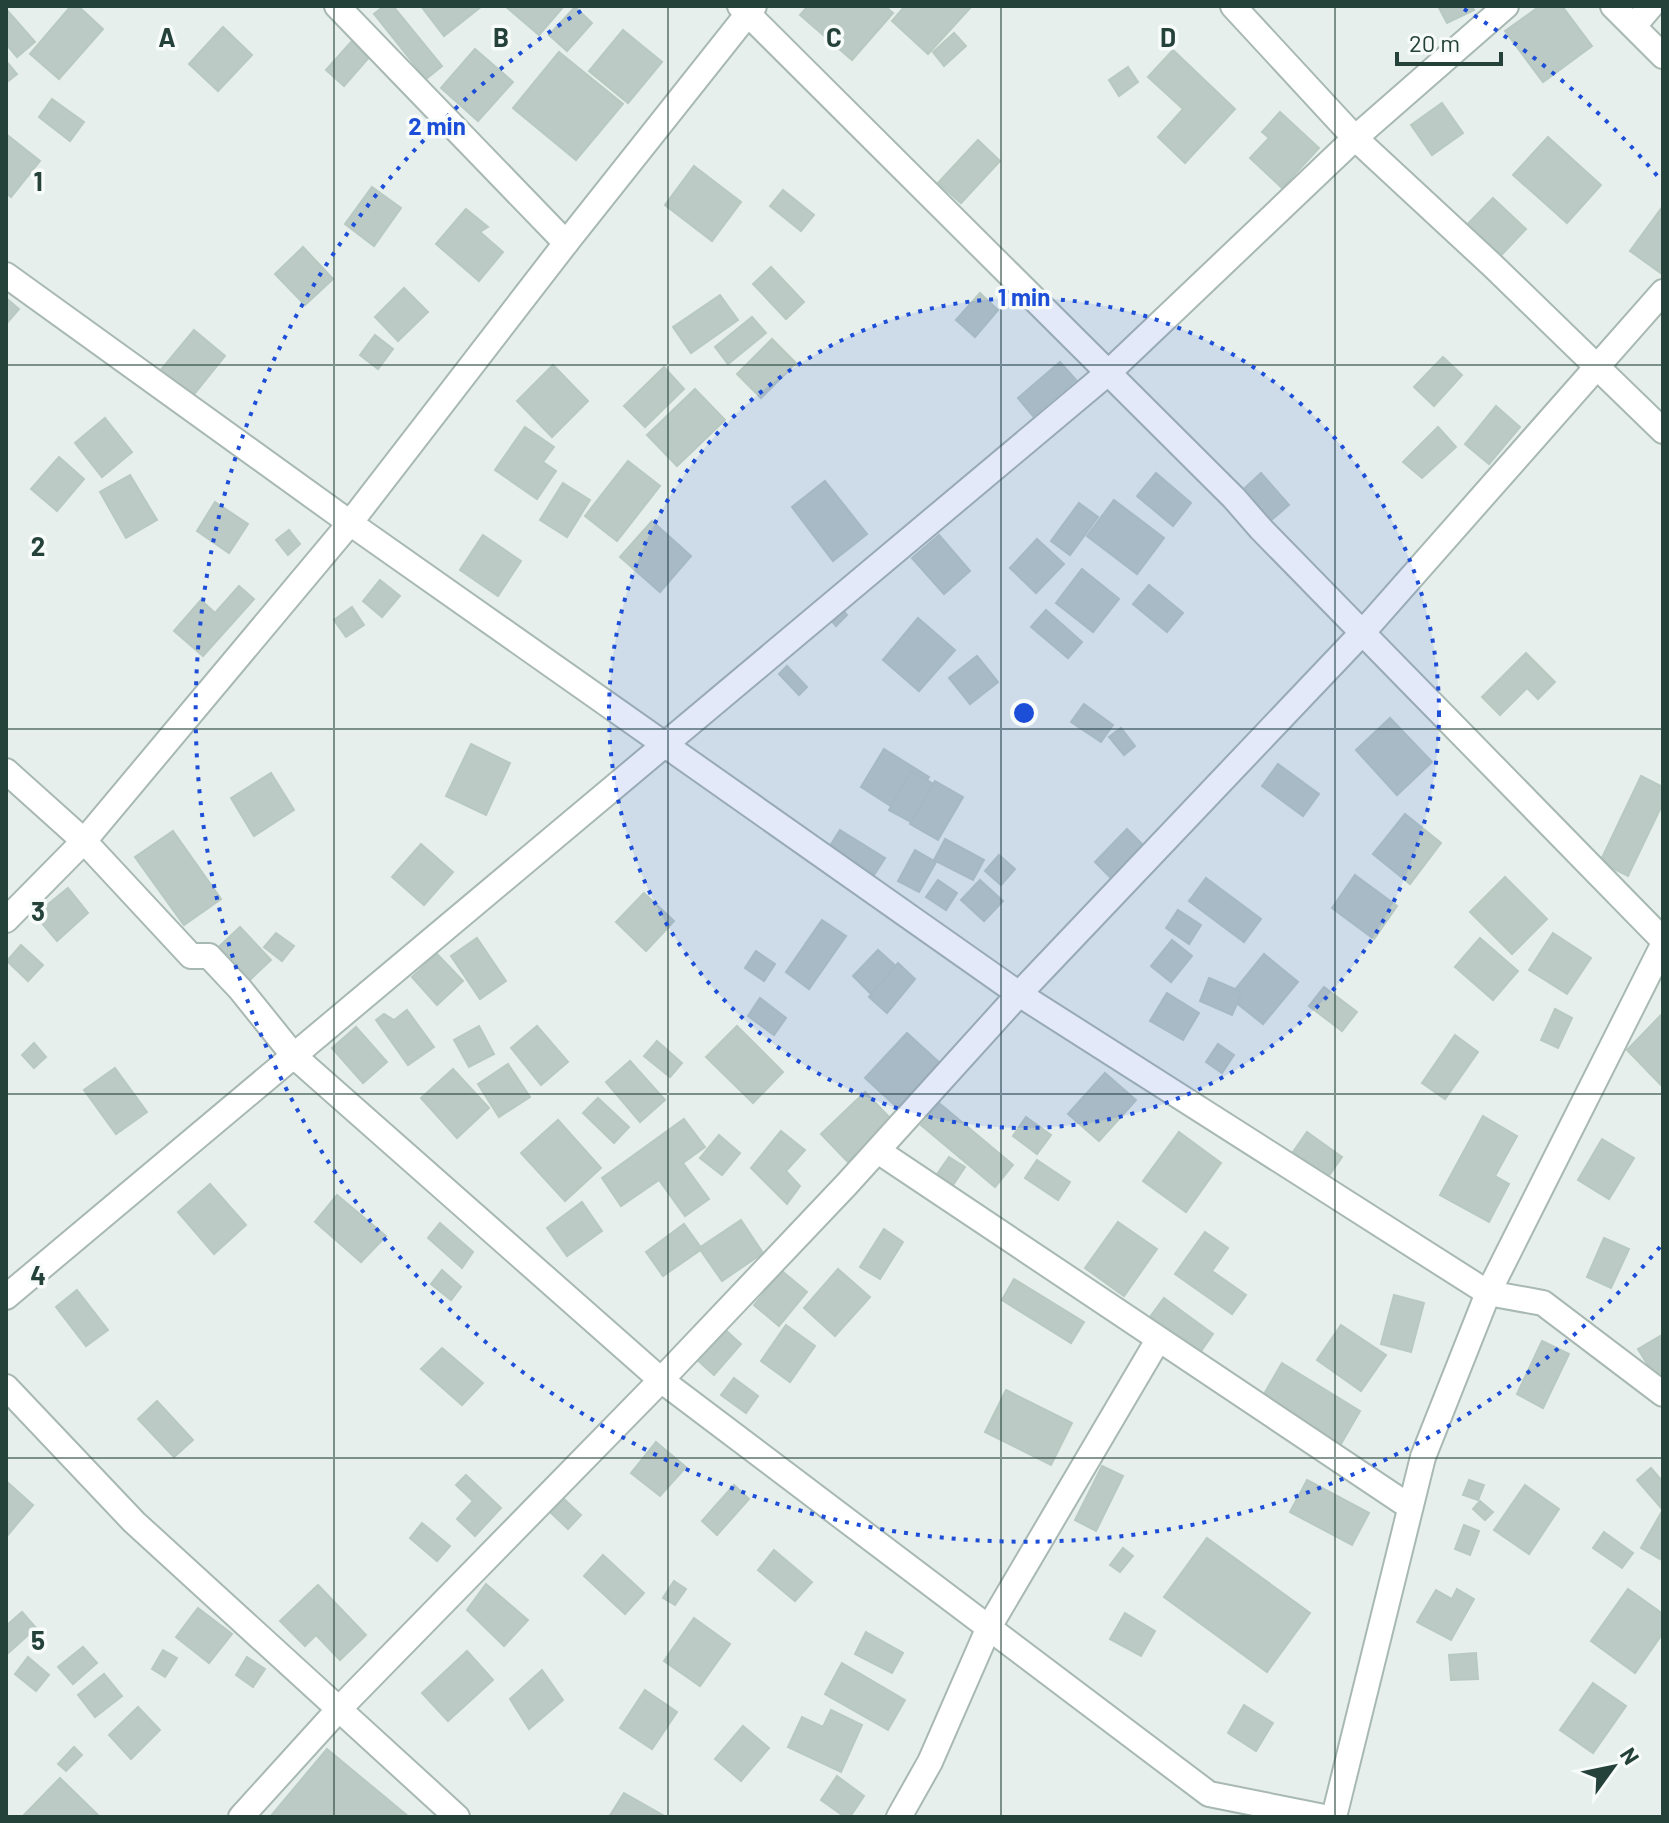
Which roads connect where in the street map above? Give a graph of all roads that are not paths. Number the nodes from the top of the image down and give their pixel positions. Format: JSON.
{"nodes":[{"id":1,"x":337,"y":6,"type":"edge"},
{"id":2,"x":1233,"y":6,"type":"edge"},
{"id":3,"x":1506,"y":6,"type":"edge"},
{"id":4,"x":1613,"y":6,"type":"edge"},
{"id":5,"x":1651,"y":6,"type":"edge"},
{"id":6,"x":747,"y":8,"type":"edge"},
{"id":7,"x":1634,"y":26,"type":"junction"},
{"id":8,"x":1663,"y":56,"type":"edge"},
{"id":9,"x":1355,"y":138,"type":"junction"},
{"id":10,"x":566,"y":243,"type":"junction"},
{"id":11,"x":6,"y":275,"type":"edge"},
{"id":12,"x":1663,"y":292,"type":"edge"},
{"id":13,"x":1598,"y":368,"type":"junction"},
{"id":14,"x":1109,"y":372,"type":"junction"},
{"id":15,"x":1663,"y":431,"type":"edge"},
{"id":16,"x":350,"y":523,"type":"junction"},
{"id":17,"x":1363,"y":632,"type":"junction"},
{"id":18,"x":666,"y":746,"type":"junction"},
{"id":19,"x":6,"y":771,"type":"edge"},
{"id":20,"x":84,"y":841,"type":"junction"},
{"id":21,"x":6,"y":920,"type":"edge"},
{"id":22,"x":1663,"y":943,"type":"edge"},
{"id":23,"x":1019,"y":994,"type":"junction"},
{"id":24,"x":294,"y":1056,"type":"junction"},
{"id":25,"x":878,"y":1151,"type":"junction"},
{"id":26,"x":1488,"y":1293,"type":"junction"},
{"id":27,"x":6,"y":1297,"type":"edge"},
{"id":28,"x":1158,"y":1340,"type":"junction"},
{"id":29,"x":661,"y":1380,"type":"junction"},
{"id":30,"x":6,"y":1387,"type":"edge"},
{"id":31,"x":1663,"y":1394,"type":"edge"},
{"id":32,"x":1410,"y":1507,"type":"junction"},
{"id":33,"x":989,"y":1627,"type":"junction"},
{"id":34,"x":339,"y":1709,"type":"junction"},
{"id":35,"x":241,"y":1817,"type":"edge"},
{"id":36,"x":457,"y":1817,"type":"edge"},
{"id":37,"x":899,"y":1817,"type":"edge"},
{"id":38,"x":1324,"y":1817,"type":"edge"},
{"id":39,"x":1334,"y":1817,"type":"edge"}],
"edges":[{"from":1,"to":10,"type":"street"},
{"from":2,"to":9,"type":"street"},
{"from":3,"to":9,"type":"street"},
{"from":4,"to":7,"type":"street"},
{"from":5,"to":7,"type":"street"},
{"from":6,"to":10,"type":"street"},
{"from":6,"to":14,"type":"street"},
{"from":7,"to":8,"type":"street"},
{"from":9,"to":13,"type":"street"},
{"from":9,"to":14,"type":"street"},
{"from":10,"to":16,"type":"street"},
{"from":11,"to":16,"type":"street"},
{"from":12,"to":13,"type":"street"},
{"from":13,"to":15,"type":"street"},
{"from":13,"to":17,"type":"street"},
{"from":14,"to":17,"type":"street"},
{"from":14,"to":18,"type":"street"},
{"from":16,"to":18,"type":"street"},
{"from":16,"to":20,"type":"street"},
{"from":17,"to":22,"type":"street"},
{"from":17,"to":23,"type":"street"},
{"from":18,"to":23,"type":"street"},
{"from":18,"to":24,"type":"street"},
{"from":19,"to":20,"type":"street"},
{"from":20,"to":21,"type":"street"},
{"from":20,"to":24,"type":"street"},
{"from":22,"to":26,"type":"street"},
{"from":23,"to":25,"type":"street"},
{"from":23,"to":26,"type":"street"},
{"from":24,"to":27,"type":"street"},
{"from":24,"to":29,"type":"street"},
{"from":25,"to":28,"type":"street"},
{"from":25,"to":29,"type":"street"},
{"from":26,"to":31,"type":"street"},
{"from":26,"to":32,"type":"street"},
{"from":28,"to":32,"type":"street"},
{"from":28,"to":33,"type":"street"},
{"from":29,"to":33,"type":"street"},
{"from":29,"to":34,"type":"street"},
{"from":30,"to":34,"type":"street"},
{"from":32,"to":39,"type":"street"},
{"from":33,"to":37,"type":"street"},
{"from":33,"to":38,"type":"street"},
{"from":34,"to":35,"type":"street"},
{"from":34,"to":36,"type":"street"}]}
